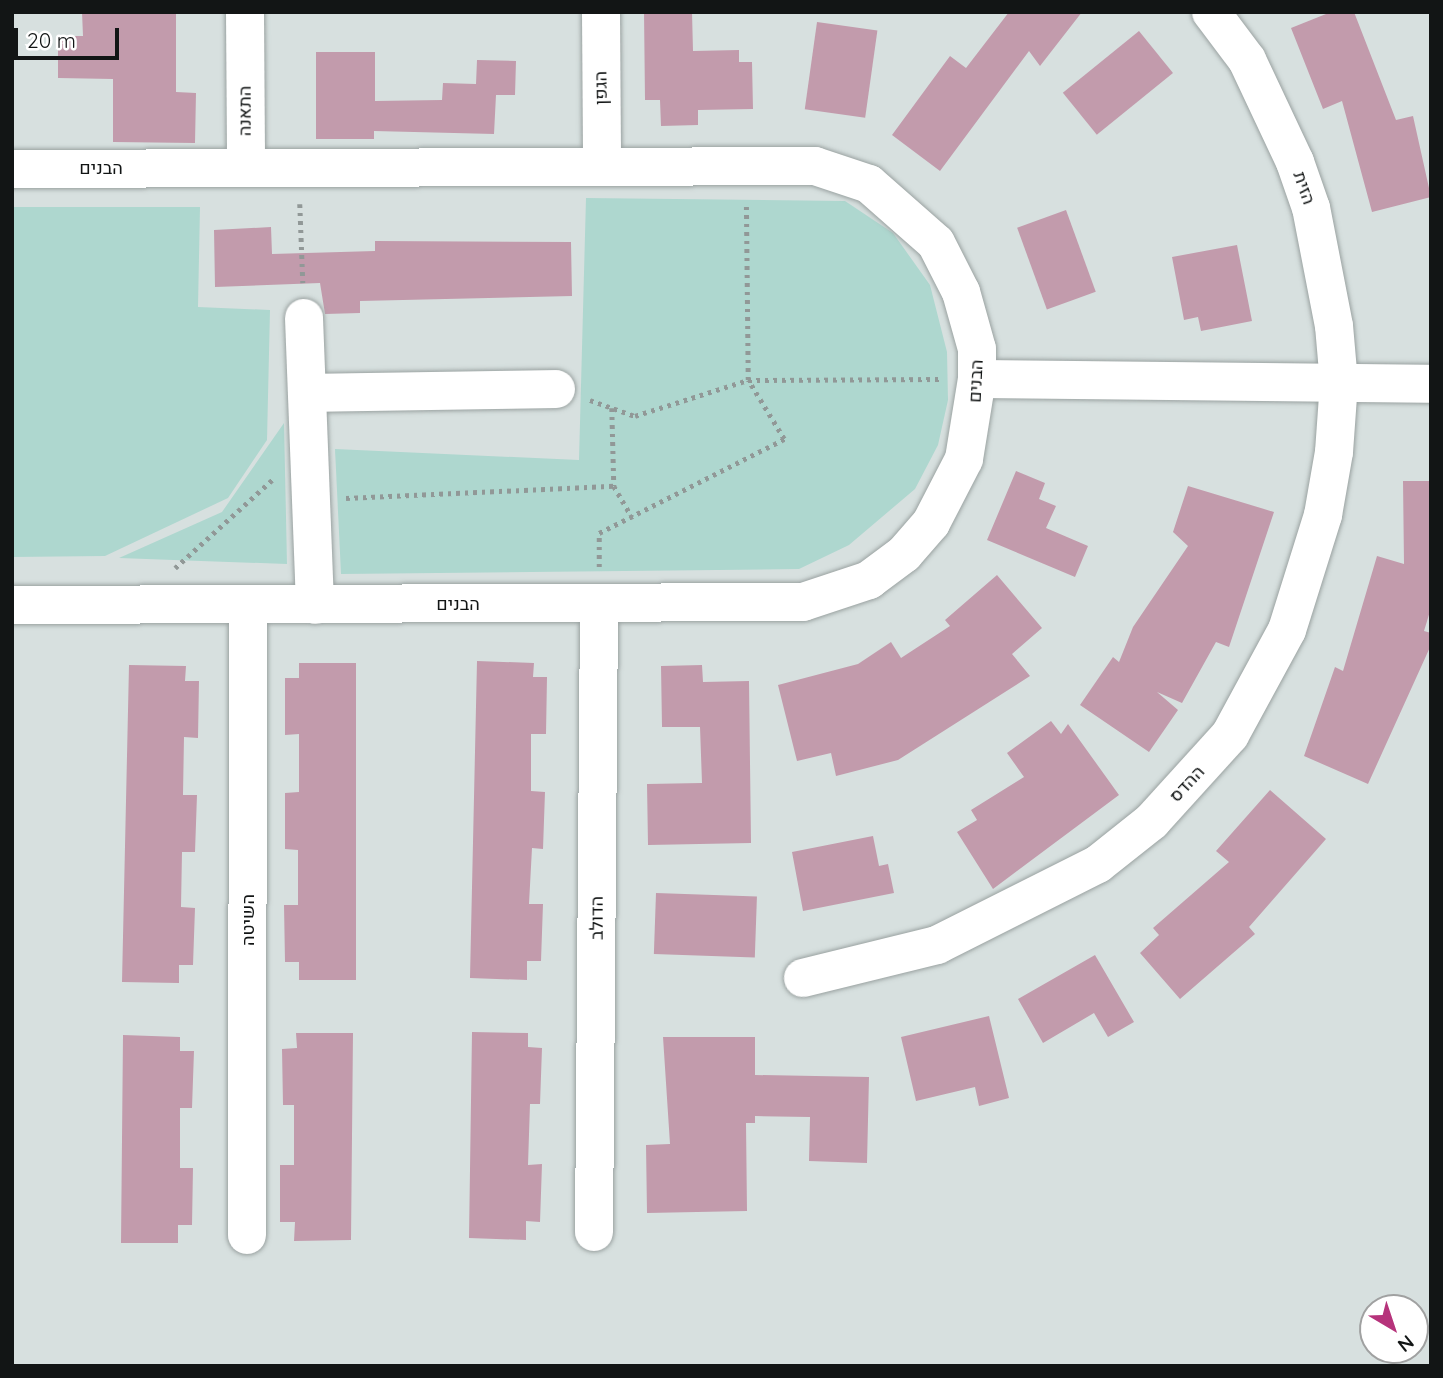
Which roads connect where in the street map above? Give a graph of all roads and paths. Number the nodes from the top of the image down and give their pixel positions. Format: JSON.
{"nodes":[{"id":1,"x":245,"y":12,"type":"edge"},
{"id":2,"x":601,"y":12,"type":"edge"},
{"id":3,"x":1211,"y":12,"type":"edge"},
{"id":4,"x":746,"y":163,"type":"junction"},
{"id":5,"x":602,"y":164,"type":"junction"},
{"id":6,"x":299,"y":166,"type":"junction"},
{"id":7,"x":246,"y":167,"type":"junction"},
{"id":8,"x":12,"y":169,"type":"edge"},
{"id":9,"x":304,"y":318,"type":"joint"},
{"id":10,"x":977,"y":379,"type":"junction"},
{"id":11,"x":748,"y":380,"type":"junction"},
{"id":12,"x":1339,"y":383,"type":"junction"},
{"id":13,"x":1431,"y":384,"type":"edge"},
{"id":14,"x":556,"y":388,"type":"joint"},
{"id":15,"x":307,"y":393,"type":"junction"},
{"id":16,"x":612,"y":408,"type":"junction"},
{"id":17,"x":276,"y":476,"type":"dead end"},
{"id":18,"x":614,"y":486,"type":"junction"},
{"id":19,"x":311,"y":500,"type":"junction"},
{"id":20,"x":632,"y":516,"type":"junction"},
{"id":21,"x":599,"y":604,"type":"junction"},
{"id":22,"x":12,"y":605,"type":"edge"},
{"id":23,"x":125,"y":605,"type":"junction"},
{"id":24,"x":248,"y":605,"type":"junction"},
{"id":25,"x":315,"y":605,"type":"junction"},
{"id":26,"x":803,"y":978,"type":"dead end"},
{"id":27,"x":594,"y":1233,"type":"dead end"},
{"id":28,"x":247,"y":1235,"type":"dead end"}],
"edges":[{"from":1,"to":7,"type":"street","name":"התאנה"},
{"from":2,"to":5,"type":"street","name":"הגפן"},
{"from":3,"to":12,"type":"street","name":"הזית"},
{"from":4,"to":5,"type":"street","name":"הבנים"},
{"from":4,"to":10,"type":"street","name":"הבנים"},
{"from":4,"to":11,"type":"path"},
{"from":5,"to":6,"type":"street","name":"הבנים"},
{"from":6,"to":7,"type":"street","name":"הבנים"},
{"from":6,"to":9,"type":"path"},
{"from":7,"to":8,"type":"street","name":"הבנים"},
{"from":9,"to":15,"type":"street"},
{"from":10,"to":11,"type":"path"},
{"from":10,"to":12,"type":"street"},
{"from":10,"to":21,"type":"street","name":"הבנים"},
{"from":11,"to":16,"type":"path"},
{"from":11,"to":20,"type":"path"},
{"from":12,"to":13,"type":"street"},
{"from":12,"to":26,"type":"street","name":"ההדס"},
{"from":14,"to":15,"type":"street"},
{"from":14,"to":16,"type":"path"},
{"from":15,"to":19,"type":"street"},
{"from":16,"to":18,"type":"path"},
{"from":17,"to":23,"type":"path"},
{"from":18,"to":19,"type":"path"},
{"from":18,"to":20,"type":"path"},
{"from":19,"to":25,"type":"street"},
{"from":20,"to":21,"type":"path"},
{"from":21,"to":25,"type":"street","name":"הבנים"},
{"from":21,"to":27,"type":"street","name":"הדולב"},
{"from":22,"to":23,"type":"street","name":"הבנים"},
{"from":23,"to":24,"type":"street","name":"הבנים"},
{"from":24,"to":25,"type":"street","name":"הבנים"},
{"from":24,"to":28,"type":"street","name":"השיטה"}]}
